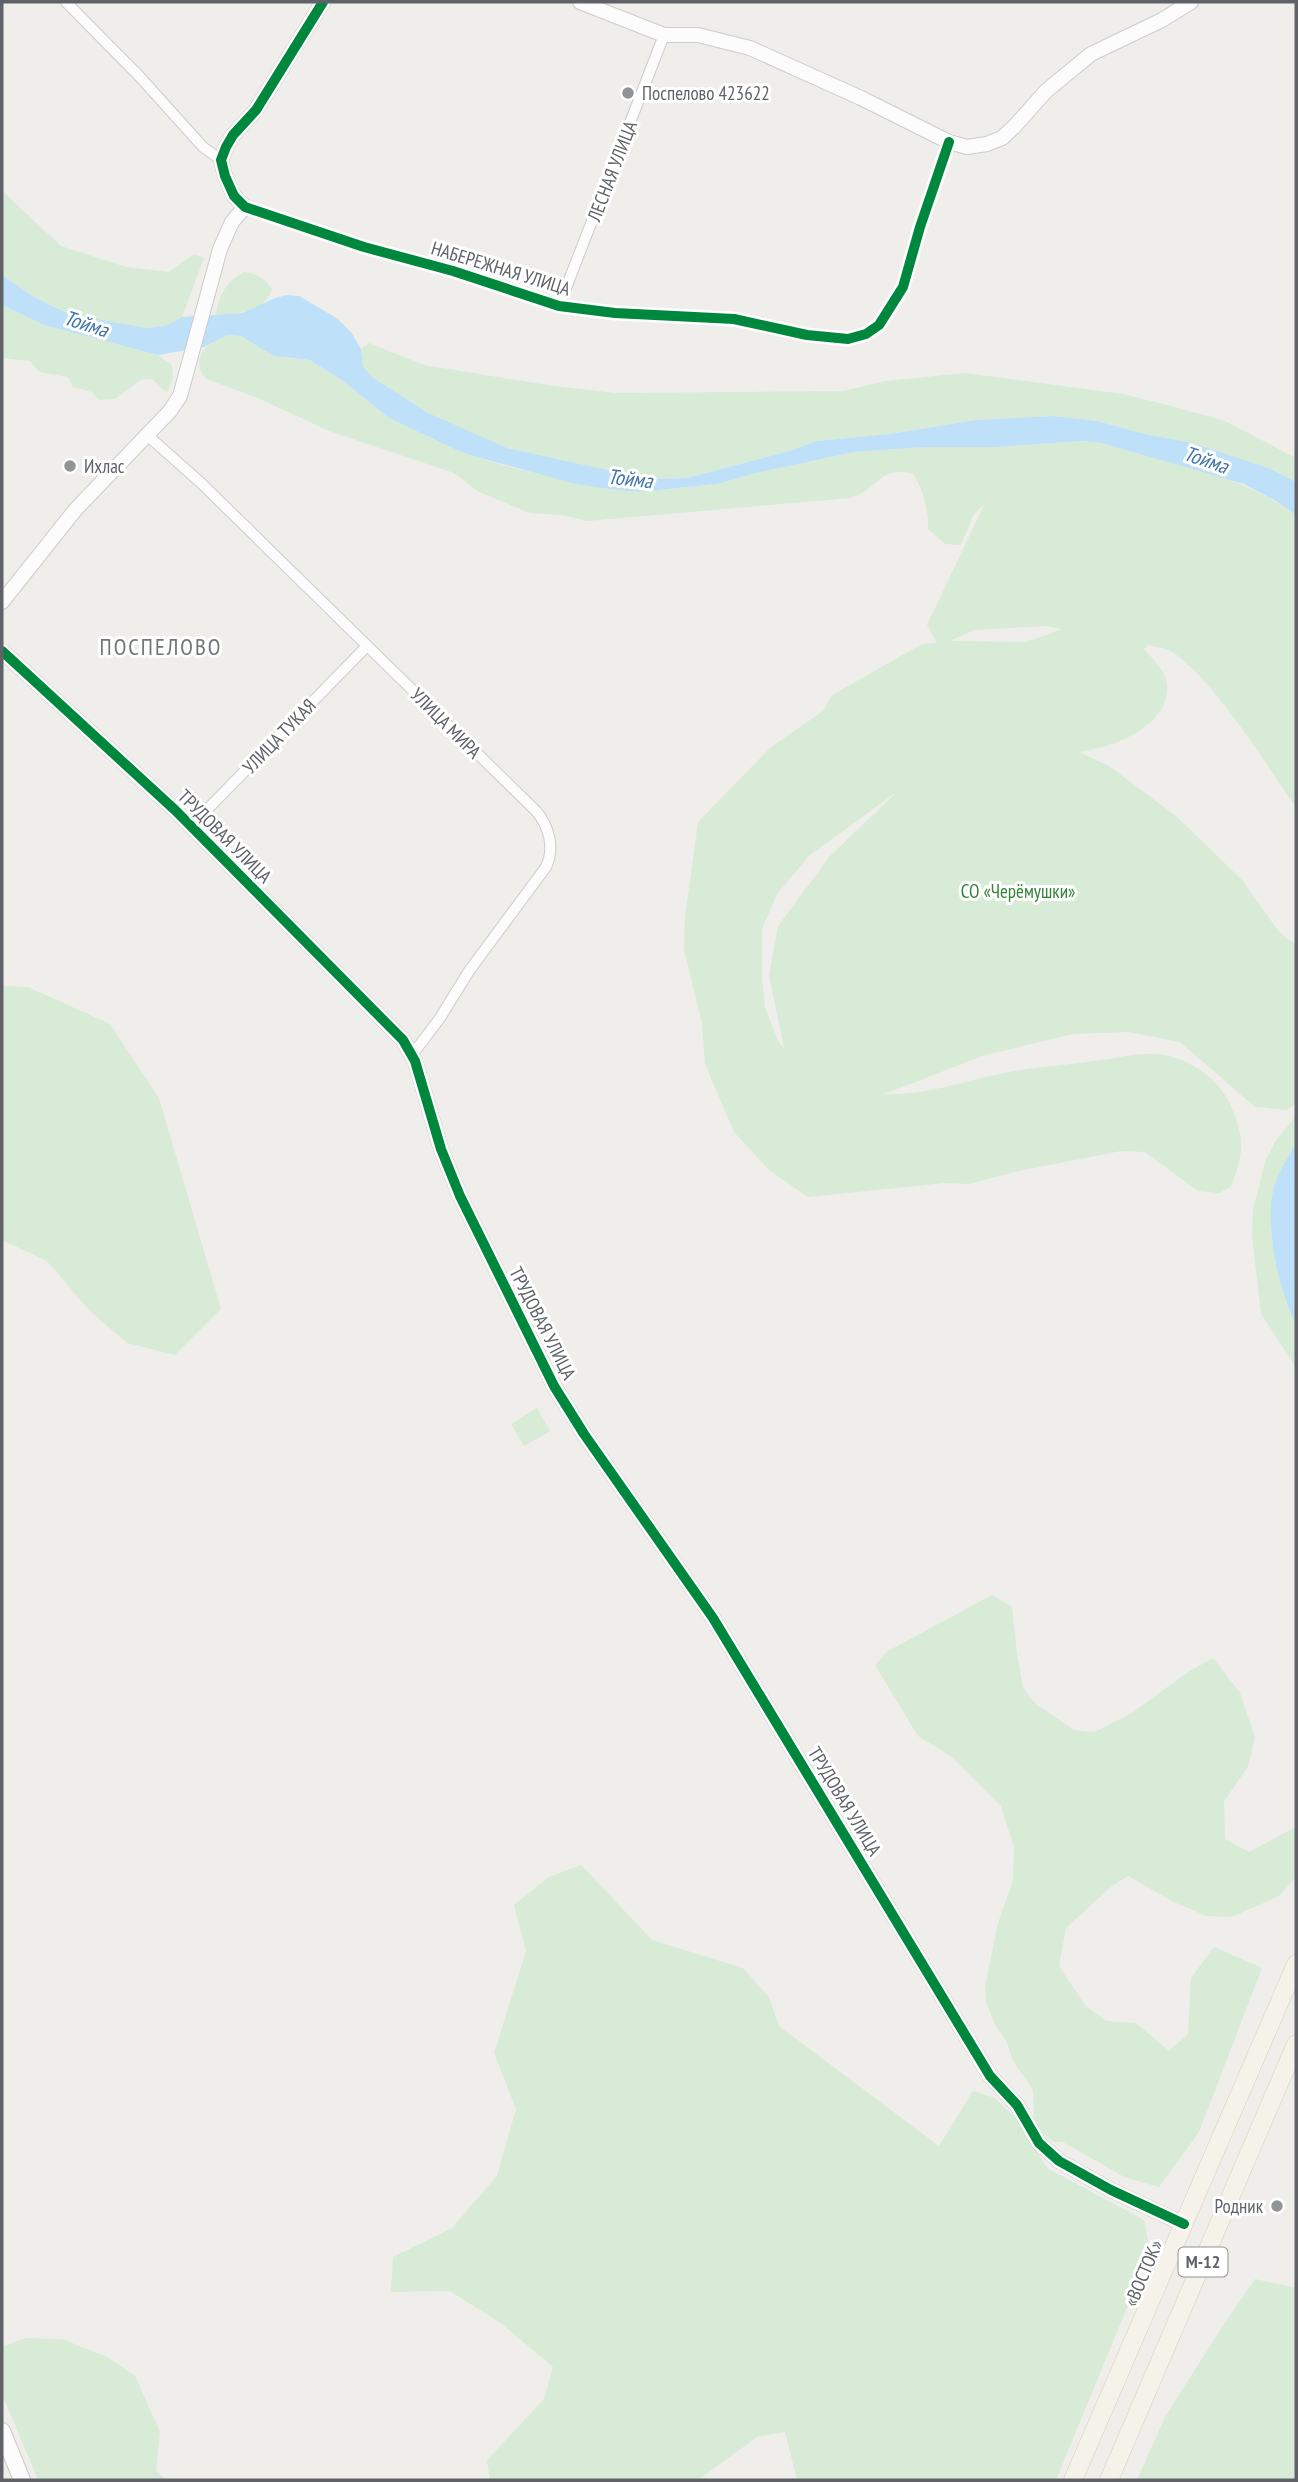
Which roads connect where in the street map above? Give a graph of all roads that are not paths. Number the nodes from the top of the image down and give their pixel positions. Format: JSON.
{"nodes":[{"id":1,"x":66,"y":2,"type":"edge"},
{"id":2,"x":323,"y":2,"type":"edge"},
{"id":3,"x":580,"y":2,"type":"edge"},
{"id":4,"x":1191,"y":2,"type":"edge"},
{"id":5,"x":664,"y":35,"type":"junction"},
{"id":6,"x":949,"y":142,"type":"junction"},
{"id":7,"x":221,"y":160,"type":"junction"},
{"id":8,"x":245,"y":206,"type":"junction"},
{"id":9,"x":559,"y":306,"type":"junction"},
{"id":10,"x":146,"y":435,"type":"junction"},
{"id":11,"x":2,"y":602,"type":"edge"},
{"id":12,"x":367,"y":646,"type":"junction"},
{"id":13,"x":2,"y":651,"type":"edge"},
{"id":14,"x":191,"y":826,"type":"junction"},
{"id":15,"x":412,"y":1055,"type":"junction"},
{"id":16,"x":1296,"y":1964,"type":"edge"},
{"id":17,"x":1296,"y":2044,"type":"edge"},
{"id":18,"x":1184,"y":2224,"type":"junction"},
{"id":19,"x":2,"y":2431,"type":"edge"},
{"id":20,"x":22,"y":2480,"type":"edge"},
{"id":21,"x":1073,"y":2480,"type":"edge"},
{"id":22,"x":1109,"y":2480,"type":"edge"}],
"edges":[{"from":1,"to":7,"type":"street"},
{"from":2,"to":7,"type":"street"},
{"from":3,"to":5,"type":"street"},
{"from":4,"to":6,"type":"street"},
{"from":5,"to":6,"type":"street"},
{"from":5,"to":9,"type":"street","name":"ЛЕСНАЯ УЛИЦА"},
{"from":6,"to":9,"type":"street","name":"НАБЕРЕЖНАЯ УЛИЦА"},
{"from":7,"to":8,"type":"street"},
{"from":8,"to":9,"type":"street","name":"НАБЕРЕЖНАЯ УЛИЦА"},
{"from":8,"to":10,"type":"street"},
{"from":10,"to":11,"type":"street"},
{"from":10,"to":12,"type":"street","name":"УЛИЦА МИРА"},
{"from":12,"to":14,"type":"street","name":"УЛИЦА ТУКАЯ"},
{"from":12,"to":15,"type":"street","name":"УЛИЦА МИРА"},
{"from":13,"to":14,"type":"street","name":"ТРУДОВАЯ УЛИЦА"},
{"from":14,"to":15,"type":"street","name":"ТРУДОВАЯ УЛИЦА"},
{"from":15,"to":18,"type":"street","name":"ТРУДОВАЯ УЛИЦА"},
{"from":16,"to":18,"type":"main road","name":"«ВОСТОК»","number":"М-12"},
{"from":17,"to":22,"type":"main road","number":"М-12"},
{"from":18,"to":21,"type":"main road","name":"«ВОСТОК»","number":"М-12"},
{"from":19,"to":20,"type":"main road"}]}
